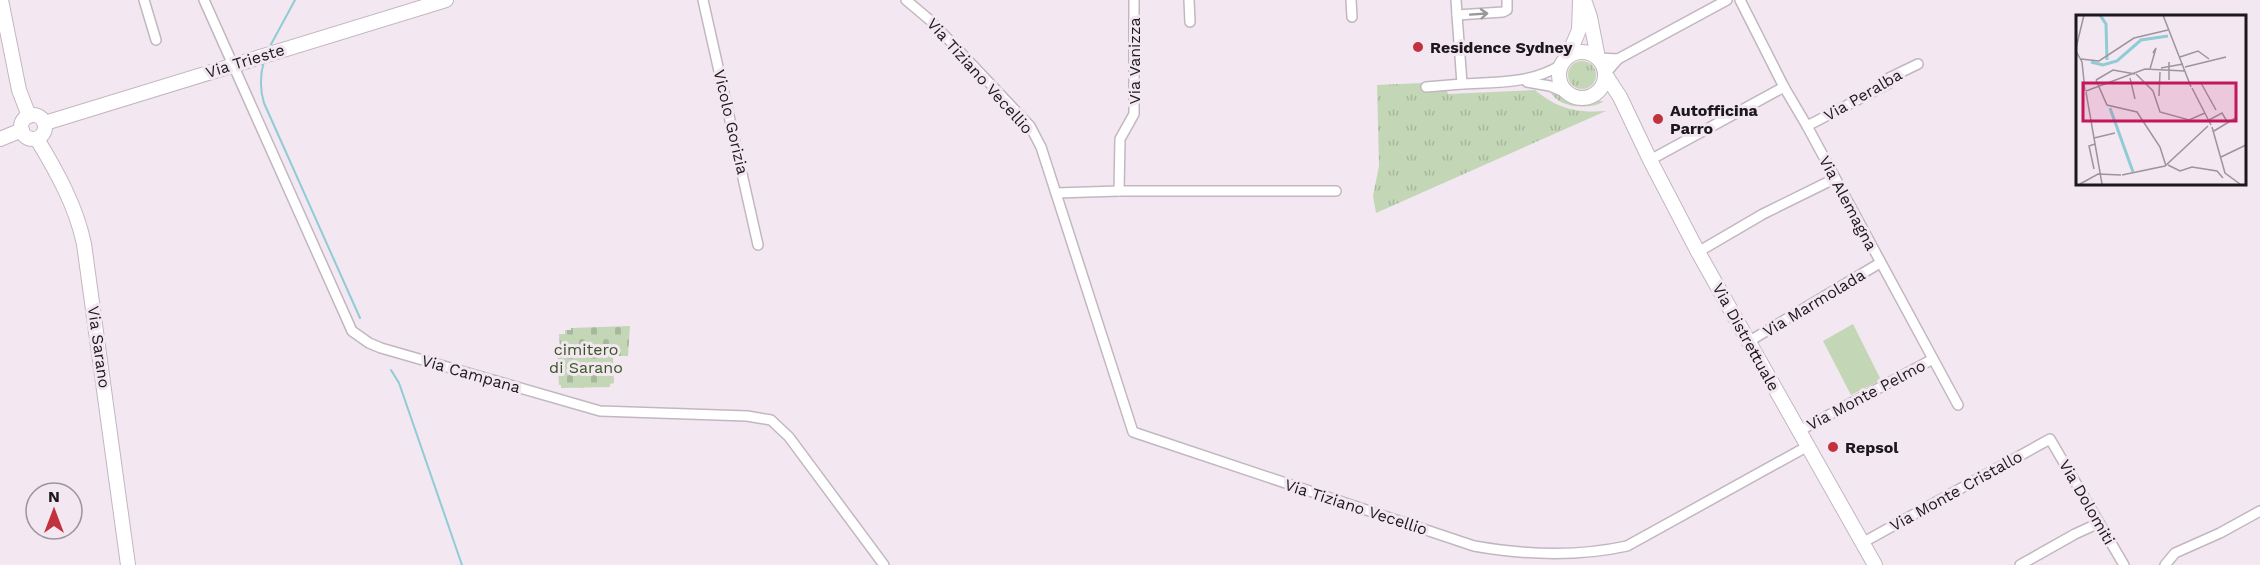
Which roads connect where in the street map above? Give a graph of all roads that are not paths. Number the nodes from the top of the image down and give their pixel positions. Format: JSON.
{"nodes":[{"id":1,"x":1,"y":0,"type":"edge"},
{"id":2,"x":144,"y":0,"type":"edge"},
{"id":3,"x":204,"y":0,"type":"edge"},
{"id":4,"x":446,"y":0,"type":"edge"},
{"id":5,"x":703,"y":0,"type":"edge"},
{"id":6,"x":906,"y":0,"type":"edge"},
{"id":7,"x":1134,"y":0,"type":"edge"},
{"id":8,"x":1189,"y":0,"type":"edge"},
{"id":9,"x":1351,"y":0,"type":"edge"},
{"id":10,"x":1456,"y":0,"type":"edge"},
{"id":11,"x":1507,"y":0,"type":"edge"},
{"id":12,"x":1582,"y":0,"type":"edge"},
{"id":13,"x":1727,"y":0,"type":"edge"},
{"id":14,"x":1740,"y":0,"type":"edge"},
{"id":15,"x":1456,"y":15,"type":"junction"},
{"id":16,"x":1352,"y":17,"type":"dead end"},
{"id":17,"x":1190,"y":22,"type":"dead end"},
{"id":18,"x":156,"y":40,"type":"dead end"},
{"id":19,"x":1598,"y":58,"type":"junction"},
{"id":20,"x":1618,"y":59,"type":"junction"},
{"id":21,"x":1564,"y":61,"type":"junction"},
{"id":22,"x":1918,"y":64,"type":"dead end"},
{"id":23,"x":232,"y":65,"type":"junction"},
{"id":24,"x":1605,"y":74,"type":"junction"},
{"id":25,"x":1519,"y":81,"type":"junction"},
{"id":26,"x":1462,"y":84,"type":"junction"},
{"id":27,"x":1425,"y":87,"type":"dead end"},
{"id":28,"x":1784,"y":87,"type":"junction"},
{"id":29,"x":1569,"y":94,"type":"junction"},
{"id":30,"x":1595,"y":94,"type":"junction"},
{"id":31,"x":29,"y":116,"type":"junction"},
{"id":32,"x":1631,"y":121,"type":"junction"},
{"id":33,"x":45,"y":123,"type":"junction"},
{"id":34,"x":1807,"y":126,"type":"junction"},
{"id":35,"x":22,"y":130,"type":"junction"},
{"id":36,"x":0,"y":139,"type":"edge"},
{"id":37,"x":37,"y":139,"type":"junction"},
{"id":38,"x":1650,"y":160,"type":"junction"},
{"id":39,"x":1834,"y":179,"type":"junction"},
{"id":40,"x":1119,"y":191,"type":"junction"},
{"id":41,"x":1336,"y":191,"type":"dead end"},
{"id":42,"x":1056,"y":193,"type":"junction"},
{"id":43,"x":758,"y":245,"type":"dead end"},
{"id":44,"x":1698,"y":252,"type":"junction"},
{"id":45,"x":1880,"y":263,"type":"junction"},
{"id":46,"x":1748,"y":342,"type":"junction"},
{"id":47,"x":1933,"y":359,"type":"junction"},
{"id":48,"x":1958,"y":405,"type":"dead end"},
{"id":49,"x":1799,"y":431,"type":"junction"},
{"id":50,"x":2050,"y":439,"type":"joint"},
{"id":51,"x":1808,"y":446,"type":"junction"},
{"id":52,"x":2260,"y":511,"type":"edge"},
{"id":53,"x":2099,"y":524,"type":"junction"},
{"id":54,"x":1864,"y":546,"type":"junction"},
{"id":55,"x":128,"y":565,"type":"edge"},
{"id":56,"x":885,"y":565,"type":"edge"},
{"id":57,"x":1870,"y":565,"type":"edge"},
{"id":58,"x":1875,"y":565,"type":"edge"},
{"id":59,"x":2020,"y":565,"type":"edge"},
{"id":60,"x":2124,"y":565,"type":"edge"},
{"id":61,"x":2165,"y":565,"type":"edge"}],
"edges":[{"from":1,"to":31,"type":"street"},
{"from":2,"to":18,"type":"street"},
{"from":3,"to":23,"type":"street","name":"Via Campana"},
{"from":4,"to":23,"type":"street","name":"Via Trieste"},
{"from":5,"to":43,"type":"street","name":"Vicolo Gorizia"},
{"from":6,"to":42,"type":"street","name":"Via Tiziano Vecellio"},
{"from":7,"to":40,"type":"street","name":"Via Vanizza"},
{"from":8,"to":17,"type":"street"},
{"from":9,"to":16,"type":"street"},
{"from":10,"to":15,"type":"street"},
{"from":15,"to":11,"type":"street","one_way":true},
{"from":12,"to":19,"type":"street"},
{"from":12,"to":21,"type":"street"},
{"from":13,"to":20,"type":"street"},
{"from":14,"to":28,"type":"street","name":"Via Alemagna"},
{"from":15,"to":26,"type":"street"},
{"from":19,"to":20,"type":"street"},
{"from":19,"to":21,"type":"street"},
{"from":19,"to":24,"type":"street"},
{"from":20,"to":24,"type":"street"},
{"from":21,"to":25,"type":"street"},
{"from":21,"to":29,"type":"street"},
{"from":22,"to":34,"type":"street","name":"Via Peralba"},
{"from":23,"to":33,"type":"street","name":"Via Trieste"},
{"from":23,"to":56,"type":"street","name":"Via Campana"},
{"from":24,"to":30,"type":"street"},
{"from":24,"to":32,"type":"street","name":"Via Distrettuale"},
{"from":25,"to":26,"type":"street"},
{"from":25,"to":29,"type":"street"},
{"from":26,"to":27,"type":"street"},
{"from":28,"to":34,"type":"street","name":"Via Alemagna"},
{"from":28,"to":38,"type":"street"},
{"from":29,"to":30,"type":"street"},
{"from":30,"to":32,"type":"street"},
{"from":31,"to":33,"type":"street"},
{"from":31,"to":35,"type":"street"},
{"from":32,"to":38,"type":"street","name":"Via Distrettuale"},
{"from":33,"to":37,"type":"street"},
{"from":34,"to":39,"type":"street","name":"Via Alemagna"},
{"from":35,"to":36,"type":"street"},
{"from":35,"to":37,"type":"street"},
{"from":37,"to":55,"type":"street","name":"Via Sarano"},
{"from":38,"to":44,"type":"street","name":"Via Distrettuale"},
{"from":39,"to":44,"type":"street"},
{"from":39,"to":45,"type":"street","name":"Via Alemagna"},
{"from":40,"to":41,"type":"street"},
{"from":40,"to":42,"type":"street"},
{"from":42,"to":51,"type":"street","name":"Via Tiziano Vecellio"},
{"from":44,"to":46,"type":"street","name":"Via Distrettuale"},
{"from":45,"to":46,"type":"street","name":"Via Marmolada"},
{"from":45,"to":47,"type":"street","name":"Via Alemagna"},
{"from":46,"to":49,"type":"street","name":"Via Distrettuale"},
{"from":47,"to":48,"type":"street","name":"Via Alemagna"},
{"from":47,"to":49,"type":"street","name":"Via Monte Pelmo"},
{"from":49,"to":51,"type":"street","name":"Via Distrettuale"},
{"from":50,"to":53,"type":"street","name":"Via Dolomiti"},
{"from":50,"to":54,"type":"street","name":"Via Monte Cristallo"},
{"from":51,"to":54,"type":"street","name":"Via Distrettuale"},
{"from":52,"to":61,"type":"street"},
{"from":53,"to":59,"type":"street"},
{"from":53,"to":60,"type":"street","name":"Via Dolomiti"},
{"from":54,"to":57,"type":"street","name":"Via Distrettuale"},
{"from":54,"to":58,"type":"street","name":"Via Distrettuale"}]}
